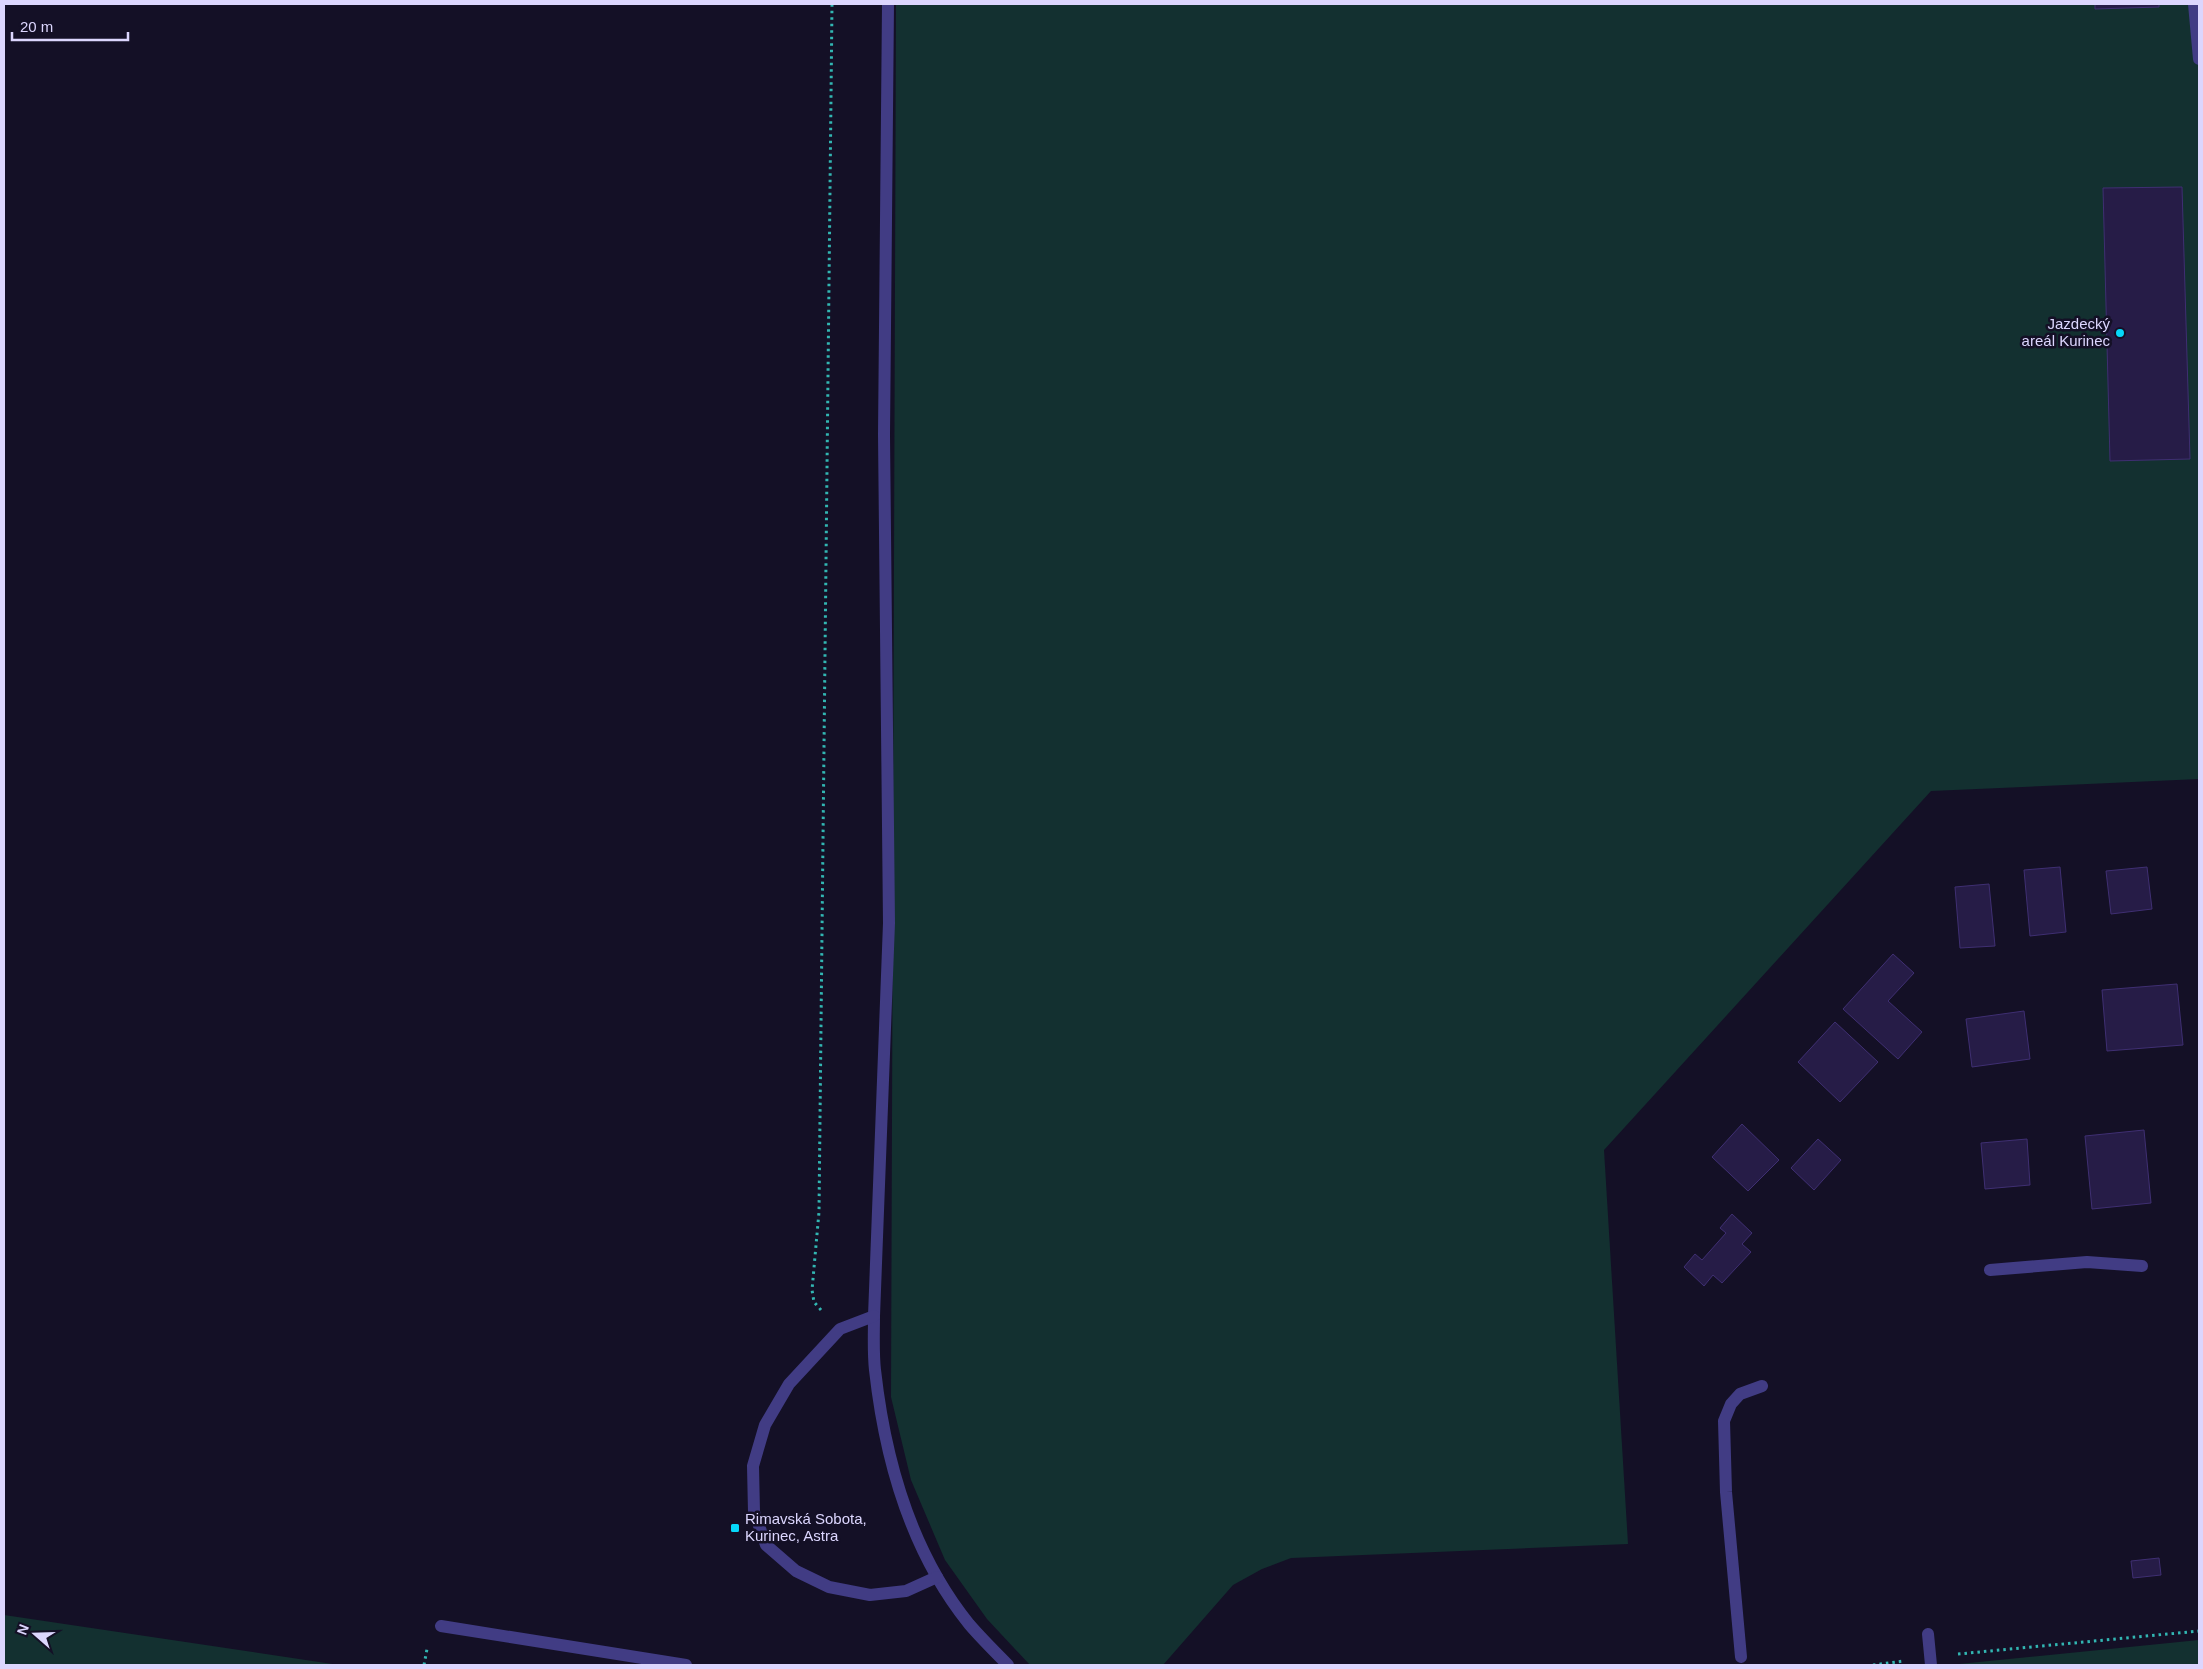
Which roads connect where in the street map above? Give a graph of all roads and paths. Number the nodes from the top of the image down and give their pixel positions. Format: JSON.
{"nodes":[{"id":1,"x":832,"y":4,"type":"edge"},
{"id":2,"x":888,"y":4,"type":"edge"},
{"id":3,"x":2194,"y":4,"type":"edge"},
{"id":4,"x":2199,"y":59,"type":"edge"},
{"id":5,"x":2142,"y":1266,"type":"dead end"},
{"id":6,"x":1990,"y":1270,"type":"dead end"},
{"id":7,"x":874,"y":1316,"type":"junction"},
{"id":8,"x":840,"y":1330,"type":"junction"},
{"id":9,"x":1762,"y":1386,"type":"dead end"},
{"id":10,"x":937,"y":1577,"type":"junction"},
{"id":11,"x":441,"y":1626,"type":"dead end"},
{"id":12,"x":2199,"y":1632,"type":"edge"},
{"id":13,"x":1928,"y":1634,"type":"dead end"},
{"id":14,"x":1740,"y":1657,"type":"dead end"},
{"id":15,"x":1930,"y":1661,"type":"edge"},
{"id":16,"x":686,"y":1665,"type":"edge"},
{"id":17,"x":1008,"y":1665,"type":"edge"},
{"id":18,"x":1873,"y":1665,"type":"edge"}],
"edges":[{"from":1,"to":8,"type":"path"},
{"from":2,"to":7,"type":"street"},
{"from":3,"to":4,"type":"street"},
{"from":5,"to":6,"type":"street"},
{"from":7,"to":8,"type":"street"},
{"from":7,"to":10,"type":"street"},
{"from":8,"to":10,"type":"street"},
{"from":9,"to":14,"type":"street"},
{"from":10,"to":17,"type":"street"},
{"from":11,"to":16,"type":"street"},
{"from":12,"to":15,"type":"path"},
{"from":13,"to":15,"type":"street"},
{"from":15,"to":18,"type":"path"}]}
